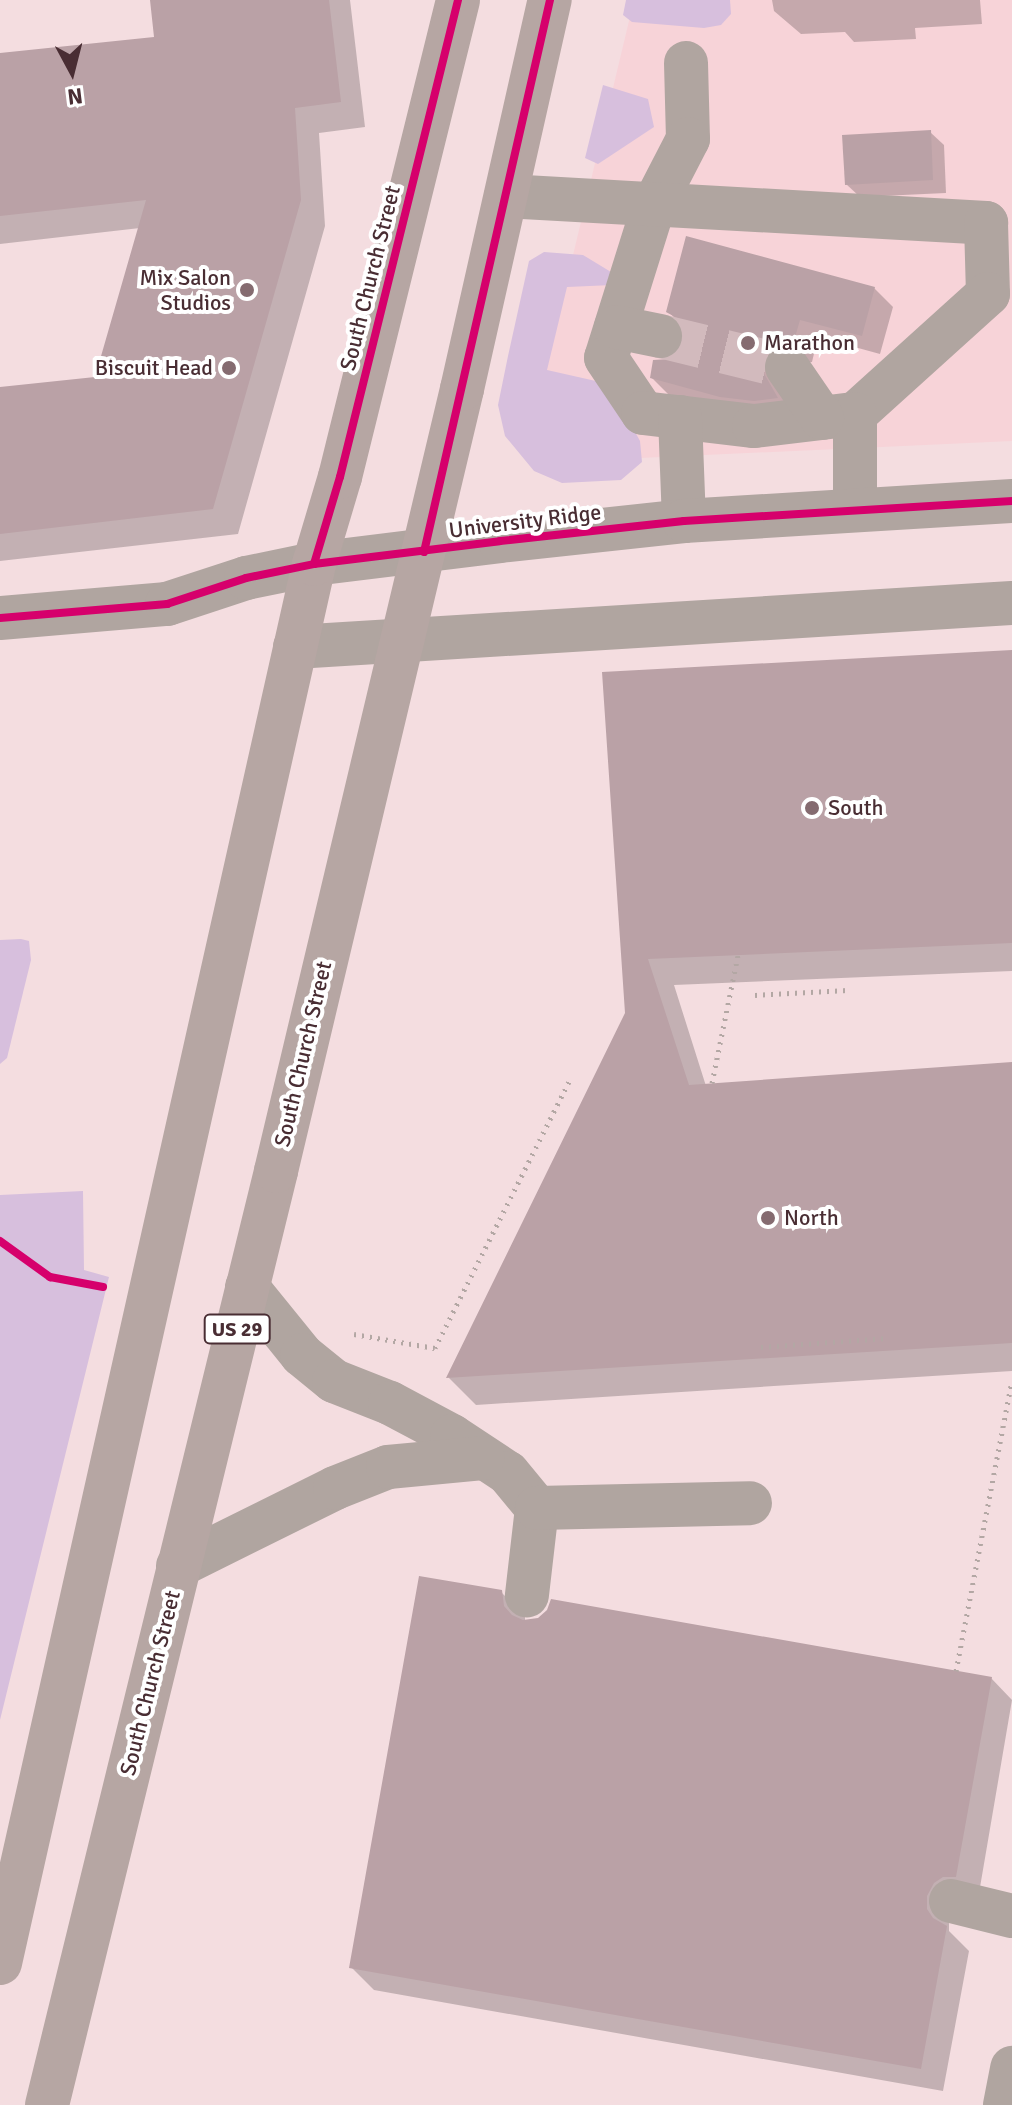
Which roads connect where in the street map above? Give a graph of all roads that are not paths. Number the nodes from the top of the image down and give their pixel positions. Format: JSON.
{"nodes":[{"id":1,"x":458,"y":0,"type":"edge"},
{"id":2,"x":550,"y":0,"type":"edge"},
{"id":3,"x":686,"y":63,"type":"dead end"},
{"id":4,"x":506,"y":196,"type":"junction"},
{"id":5,"x":654,"y":205,"type":"junction"},
{"id":6,"x":616,"y":327,"type":"junction"},
{"id":7,"x":660,"y":336,"type":"tunnel mouth"},
{"id":8,"x":787,"y":367,"type":"tunnel mouth"},
{"id":9,"x":839,"y":416,"type":"junction"},
{"id":10,"x":680,"y":417,"type":"junction"},
{"id":11,"x":1012,"y":501,"type":"edge"},
{"id":12,"x":855,"y":510,"type":"junction"},
{"id":13,"x":684,"y":521,"type":"junction"},
{"id":14,"x":424,"y":552,"type":"junction"},
{"id":15,"x":314,"y":564,"type":"junction"},
{"id":16,"x":1012,"y":603,"type":"edge"},
{"id":17,"x":0,"y":618,"type":"edge"},
{"id":18,"x":401,"y":638,"type":"junction"},
{"id":19,"x":295,"y":647,"type":"junction"},
{"id":20,"x":247,"y":1287,"type":"junction"},
{"id":21,"x":483,"y":1458,"type":"junction"},
{"id":22,"x":750,"y":1503,"type":"dead end"},
{"id":23,"x":537,"y":1508,"type":"junction"},
{"id":24,"x":178,"y":1566,"type":"junction"},
{"id":25,"x":527,"y":1595,"type":"dead end"},
{"id":26,"x":951,"y":1901,"type":"dead end"},
{"id":27,"x":1012,"y":1916,"type":"edge"},
{"id":28,"x":0,"y":1963,"type":"edge"},
{"id":29,"x":1012,"y":2068,"type":"edge"},
{"id":30,"x":47,"y":2105,"type":"edge"},
{"id":31,"x":1005,"y":2105,"type":"edge"}],
"edges":[{"from":1,"to":15,"type":"main road","name":"South Church Street"},
{"from":2,"to":4,"type":"main road","name":"South Church Street","number":"US 29"},
{"from":3,"to":5,"type":"street"},
{"from":4,"to":5,"type":"street"},
{"from":4,"to":14,"type":"main road","name":"South Church Street","number":"US 29"},
{"from":5,"to":6,"type":"street"},
{"from":5,"to":9,"type":"street"},
{"from":6,"to":7,"type":"street"},
{"from":6,"to":10,"type":"street"},
{"from":8,"to":9,"type":"street"},
{"from":9,"to":10,"type":"street"},
{"from":9,"to":12,"type":"street"},
{"from":10,"to":13,"type":"street"},
{"from":11,"to":12,"type":"street","name":"University Ridge"},
{"from":12,"to":13,"type":"street","name":"University Ridge"},
{"from":13,"to":14,"type":"street","name":"University Ridge"},
{"from":14,"to":15,"type":"street","name":"University Ridge"},
{"from":14,"to":18,"type":"main road","name":"South Church Street","number":"US 29"},
{"from":15,"to":17,"type":"street","name":"University Ridge"},
{"from":15,"to":19,"type":"main road","name":"South Church Street"},
{"from":16,"to":18,"type":"street"},
{"from":18,"to":19,"type":"street"},
{"from":18,"to":20,"type":"main road","name":"South Church Street","number":"US 29"},
{"from":19,"to":28,"type":"main road","name":"South Church Street"},
{"from":20,"to":21,"type":"street"},
{"from":20,"to":24,"type":"main road","name":"South Church Street","number":"US 29"},
{"from":21,"to":23,"type":"street"},
{"from":21,"to":24,"type":"street"},
{"from":22,"to":23,"type":"street"},
{"from":23,"to":25,"type":"street"},
{"from":24,"to":30,"type":"main road","name":"South Church Street","number":"US 29"},
{"from":26,"to":27,"type":"street"},
{"from":29,"to":31,"type":"street"}]}
